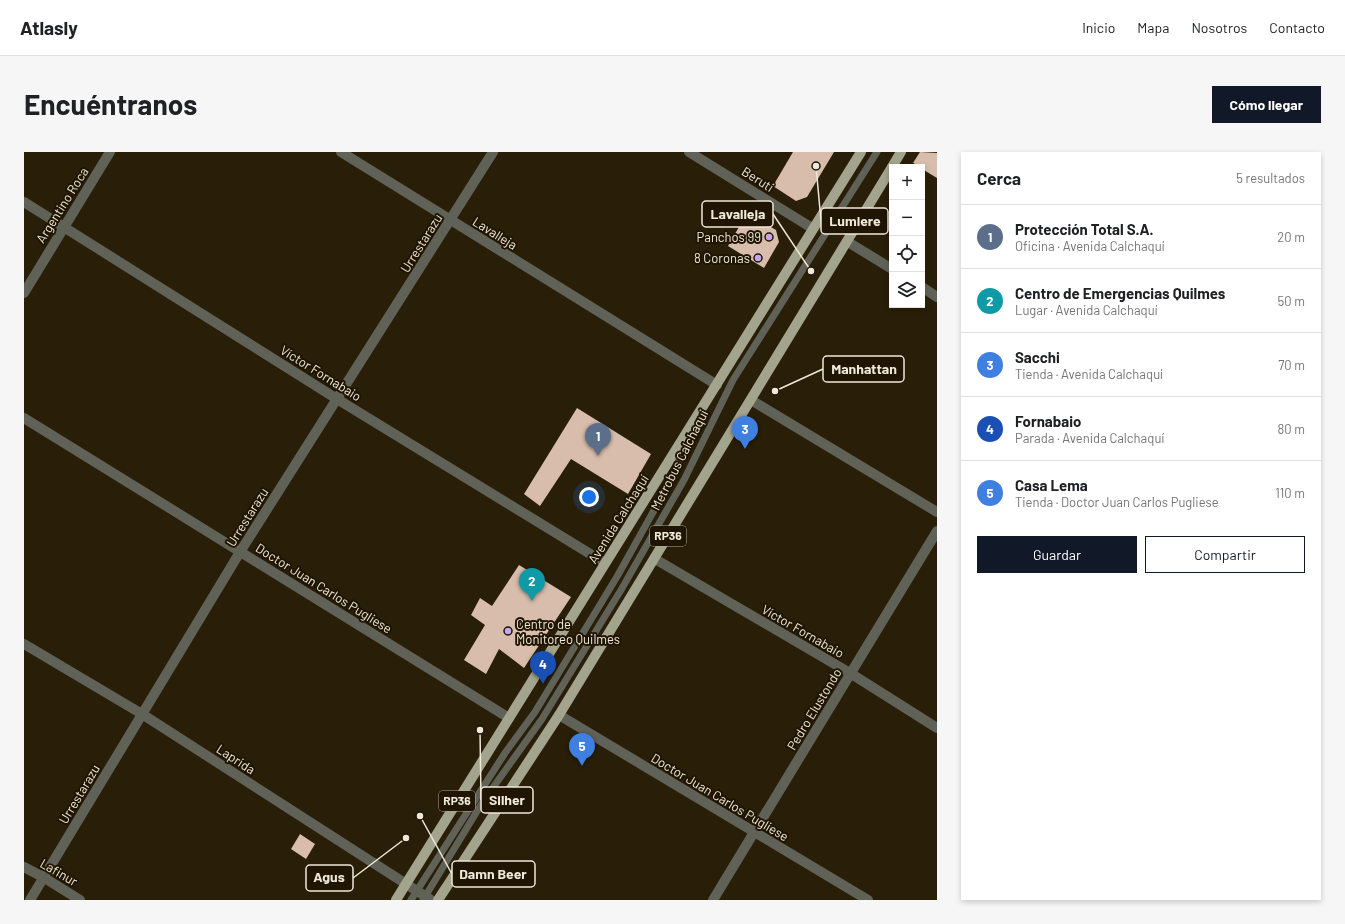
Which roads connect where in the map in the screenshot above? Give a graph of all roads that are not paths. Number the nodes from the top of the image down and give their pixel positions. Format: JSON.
{"nodes":[{"id":1,"x":110,"y":152,"type":"edge"},
{"id":2,"x":341,"y":152,"type":"edge"},
{"id":3,"x":494,"y":152,"type":"edge"},
{"id":4,"x":689,"y":152,"type":"edge"},
{"id":5,"x":861,"y":152,"type":"edge"},
{"id":6,"x":877,"y":152,"type":"edge"},
{"id":7,"x":901,"y":152,"type":"edge"},
{"id":8,"x":894,"y":164,"type":"edge"},
{"id":9,"x":889,"y":172,"type":"edge"},
{"id":10,"x":24,"y":202,"type":"edge"},
{"id":11,"x":450,"y":221,"type":"junction"},
{"id":12,"x":64,"y":226,"type":"junction"},
{"id":13,"x":812,"y":228,"type":"junction"},
{"id":14,"x":848,"y":242,"type":"junction"},
{"id":15,"x":889,"y":267,"type":"edge"},
{"id":16,"x":925,"y":289,"type":"edge"},
{"id":17,"x":24,"y":293,"type":"edge"},
{"id":18,"x":937,"y":297,"type":"edge"},
{"id":19,"x":717,"y":385,"type":"junction"},
{"id":20,"x":337,"y":398,"type":"junction"},
{"id":21,"x":751,"y":400,"type":"junction"},
{"id":22,"x":24,"y":418,"type":"edge"},
{"id":23,"x":937,"y":512,"type":"edge"},
{"id":24,"x":937,"y":531,"type":"edge"},
{"id":25,"x":240,"y":552,"type":"junction"},
{"id":26,"x":655,"y":558,"type":"junction"},
{"id":27,"x":605,"y":563,"type":"junction"},
{"id":28,"x":24,"y":644,"type":"edge"},
{"id":29,"x":850,"y":673,"type":"junction"},
{"id":30,"x":142,"y":714,"type":"junction"},
{"id":31,"x":559,"y":716,"type":"junction"},
{"id":32,"x":509,"y":718,"type":"junction"},
{"id":33,"x":937,"y":728,"type":"edge"},
{"id":34,"x":754,"y":832,"type":"junction"},
{"id":35,"x":24,"y":867,"type":"edge"},
{"id":36,"x":44,"y":877,"type":"junction"},
{"id":37,"x":406,"y":883,"type":"junction"},
{"id":38,"x":424,"y":897,"type":"edge"},
{"id":39,"x":30,"y":900,"type":"edge"},
{"id":40,"x":80,"y":900,"type":"edge"},
{"id":41,"x":396,"y":900,"type":"edge"},
{"id":42,"x":411,"y":900,"type":"edge"},
{"id":43,"x":438,"y":900,"type":"edge"},
{"id":44,"x":713,"y":900,"type":"edge"},
{"id":45,"x":868,"y":900,"type":"edge"}],
"edges":[{"from":1,"to":12,"type":"street","name":"Argentino Roca"},
{"from":2,"to":11,"type":"street","name":"Lavalleja"},
{"from":3,"to":11,"type":"street","name":"Urrestarazu"},
{"from":4,"to":13,"type":"street","name":"Beruti"},
{"from":5,"to":13,"type":"main road","name":"Avenida Calchaquí","number":"RP36"},
{"from":6,"to":38,"type":"lane","name":"Metrobus Calchaquí"},
{"from":7,"to":8,"type":"main road","number":"RP36"},
{"from":9,"to":14,"type":"main road","number":"RP36"},
{"from":10,"to":12,"type":"street","name":"Víctor Fornabaio"},
{"from":11,"to":19,"type":"street","name":"Lavalleja"},
{"from":11,"to":20,"type":"street","name":"Urrestarazu"},
{"from":12,"to":17,"type":"street","name":"Argentino Roca"},
{"from":12,"to":20,"type":"street","name":"Víctor Fornabaio"},
{"from":13,"to":19,"type":"main road","name":"Avenida Calchaquí","number":"RP36"},
{"from":14,"to":15,"type":"street"},
{"from":14,"to":21,"type":"main road","number":"RP36"},
{"from":16,"to":18,"type":"street"},
{"from":19,"to":27,"type":"main road","name":"Avenida Calchaquí","number":"RP36"},
{"from":19,"to":38,"type":"lane","name":"Metrobus Calchaquí"},
{"from":20,"to":25,"type":"street","name":"Urrestarazu"},
{"from":20,"to":27,"type":"street","name":"Víctor Fornabaio"},
{"from":21,"to":23,"type":"street"},
{"from":21,"to":26,"type":"main road","number":"RP36"},
{"from":22,"to":25,"type":"street","name":"Doctor Juan Carlos Pugliese"},
{"from":24,"to":29,"type":"street","name":"Pedro Elustondo"},
{"from":25,"to":30,"type":"street","name":"Urrestarazu"},
{"from":25,"to":32,"type":"street","name":"Doctor Juan Carlos Pugliese"},
{"from":26,"to":29,"type":"street","name":"Víctor Fornabaio"},
{"from":26,"to":31,"type":"main road","number":"RP36"},
{"from":27,"to":32,"type":"main road","name":"Avenida Calchaquí","number":"RP36"},
{"from":28,"to":30,"type":"street","name":"Laprida"},
{"from":29,"to":33,"type":"street","name":"Víctor Fornabaio"},
{"from":29,"to":34,"type":"street","name":"Pedro Elustondo"},
{"from":30,"to":36,"type":"street","name":"Urrestarazu"},
{"from":30,"to":37,"type":"street","name":"Laprida"},
{"from":31,"to":34,"type":"street","name":"Doctor Juan Carlos Pugliese"},
{"from":31,"to":43,"type":"main road","number":"RP36"},
{"from":32,"to":37,"type":"main road","name":"Avenida Calchaquí","number":"RP36"},
{"from":34,"to":44,"type":"street","name":"Pedro Elustondo"},
{"from":34,"to":45,"type":"street","name":"Doctor Juan Carlos Pugliese"},
{"from":35,"to":36,"type":"street","name":"Lafinur"},
{"from":36,"to":39,"type":"street","name":"Urrestarazu"},
{"from":36,"to":40,"type":"street","name":"Lafinur"},
{"from":37,"to":38,"type":"street","name":"Laprida"},
{"from":37,"to":41,"type":"main road","name":"Avenida Calchaquí","number":"RP36"},
{"from":38,"to":42,"type":"lane","name":"Metrobus Calchaquí"}]}
